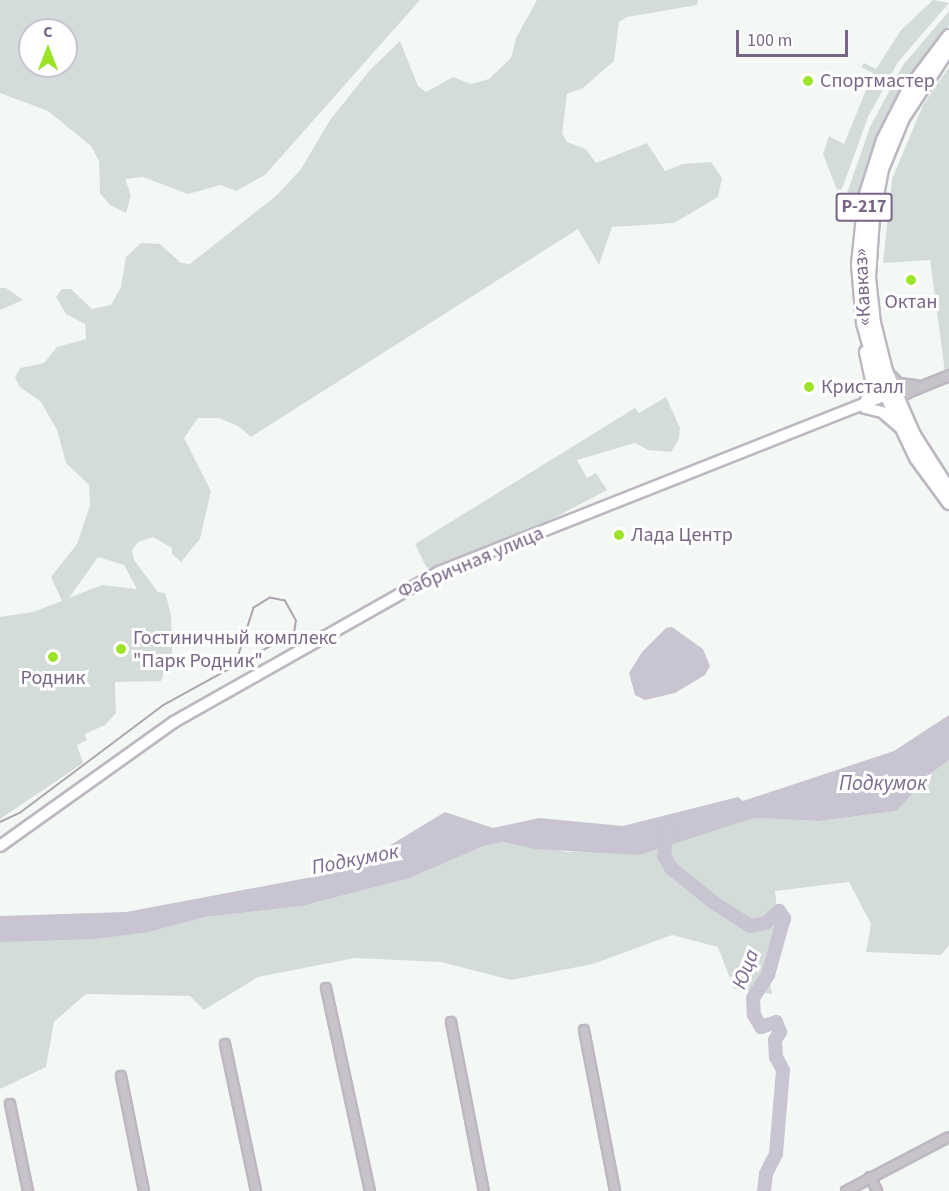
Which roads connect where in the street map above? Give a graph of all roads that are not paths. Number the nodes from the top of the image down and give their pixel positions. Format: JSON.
{"nodes":[{"id":1,"x":949,"y":36,"type":"edge"},
{"id":2,"x":949,"y":48,"type":"edge"},
{"id":3,"x":858,"y":275,"type":"junction"},
{"id":4,"x":886,"y":371,"type":"junction"},
{"id":5,"x":949,"y":375,"type":"edge"},
{"id":6,"x":915,"y":387,"type":"junction"},
{"id":7,"x":891,"y":396,"type":"junction"},
{"id":8,"x":864,"y":407,"type":"junction"},
{"id":9,"x":904,"y":425,"type":"junction"},
{"id":10,"x":949,"y":490,"type":"edge"},
{"id":11,"x":949,"y":503,"type":"edge"},
{"id":12,"x":0,"y":846,"type":"edge"},
{"id":13,"x":326,"y":987,"type":"dead end"},
{"id":14,"x":451,"y":1022,"type":"dead end"},
{"id":15,"x":584,"y":1030,"type":"dead end"},
{"id":16,"x":225,"y":1044,"type":"dead end"},
{"id":17,"x":121,"y":1076,"type":"dead end"},
{"id":18,"x":10,"y":1104,"type":"dead end"},
{"id":19,"x":949,"y":1137,"type":"edge"},
{"id":20,"x":870,"y":1177,"type":"junction"},
{"id":21,"x":28,"y":1191,"type":"edge"},
{"id":22,"x":144,"y":1191,"type":"edge"},
{"id":23,"x":256,"y":1191,"type":"edge"},
{"id":24,"x":370,"y":1191,"type":"edge"},
{"id":25,"x":484,"y":1191,"type":"edge"},
{"id":26,"x":615,"y":1191,"type":"edge"},
{"id":27,"x":846,"y":1191,"type":"edge"},
{"id":28,"x":877,"y":1191,"type":"edge"}],
"edges":[{"from":1,"to":3,"type":"main road","name":"«Кавказ»","number":"Р-217"},
{"from":2,"to":4,"type":"main road","name":"«Кавказ»","number":"Р-217"},
{"from":3,"to":7,"type":"main road","name":"«Кавказ»","number":"Р-217"},
{"from":3,"to":8,"type":"main road"},
{"from":4,"to":6,"type":"street"},
{"from":4,"to":7,"type":"main road","name":"«Кавказ»","number":"Р-217"},
{"from":5,"to":6,"type":"street"},
{"from":6,"to":7,"type":"street"},
{"from":6,"to":9,"type":"street"},
{"from":7,"to":8,"type":"main road","name":"Фабричная улица"},
{"from":7,"to":9,"type":"main road","name":"«Кавказ»","number":"Р-217"},
{"from":7,"to":10,"type":"main road"},
{"from":8,"to":9,"type":"main road"},
{"from":8,"to":12,"type":"main road","name":"Фабричная улица"},
{"from":9,"to":10,"type":"main road","name":"«Кавказ»","number":"Р-217"},
{"from":9,"to":11,"type":"main road","name":"«Кавказ»","number":"Р-217"},
{"from":13,"to":24,"type":"street"},
{"from":14,"to":25,"type":"street"},
{"from":15,"to":26,"type":"street"},
{"from":16,"to":23,"type":"street"},
{"from":17,"to":22,"type":"street"},
{"from":18,"to":21,"type":"street"},
{"from":19,"to":20,"type":"street"},
{"from":20,"to":27,"type":"street"},
{"from":20,"to":28,"type":"street"}]}
